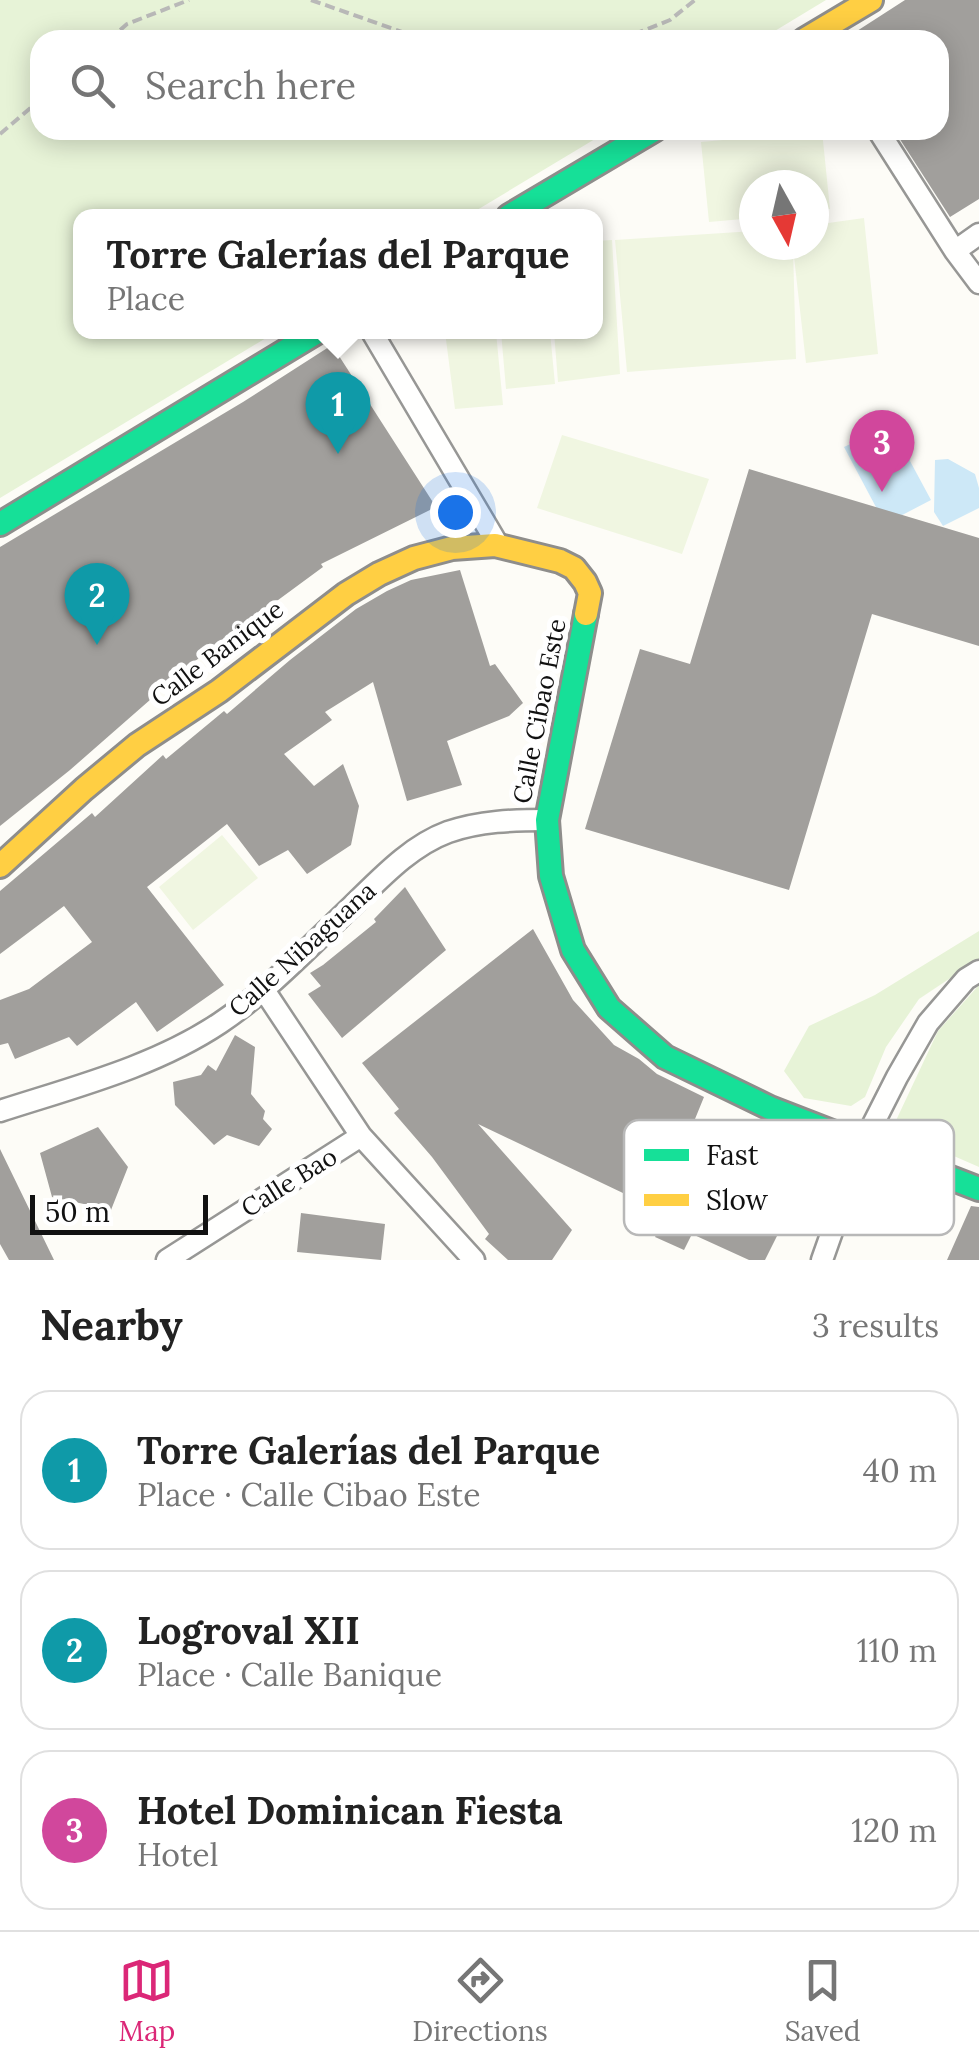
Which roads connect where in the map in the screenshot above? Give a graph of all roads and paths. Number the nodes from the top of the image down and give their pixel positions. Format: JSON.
{"nodes":[{"id":1,"x":189,"y":0,"type":"edge"},
{"id":2,"x":312,"y":0,"type":"edge"},
{"id":3,"x":695,"y":0,"type":"edge"},
{"id":4,"x":872,"y":0,"type":"edge"},
{"id":5,"x":120,"y":30,"type":"edge"},
{"id":6,"x":396,"y":30,"type":"edge"},
{"id":7,"x":645,"y":30,"type":"edge"},
{"id":8,"x":826,"y":30,"type":"edge"},
{"id":9,"x":30,"y":108,"type":"edge"},
{"id":10,"x":0,"y":134,"type":"edge"},
{"id":11,"x":637,"y":140,"type":"edge"},
{"id":12,"x":884,"y":140,"type":"edge"},
{"id":13,"x":521,"y":209,"type":"edge"},
{"id":14,"x":979,"y":234,"type":"edge"},
{"id":15,"x":955,"y":252,"type":"junction"},
{"id":16,"x":979,"y":284,"type":"edge"},
{"id":17,"x":305,"y":339,"type":"edge"},
{"id":18,"x":376,"y":339,"type":"edge"},
{"id":19,"x":0,"y":524,"type":"edge"},
{"id":20,"x":498,"y":545,"type":"junction"},
{"id":21,"x":546,"y":820,"type":"junction"},
{"id":22,"x":0,"y":866,"type":"edge"},
{"id":23,"x":979,"y":971,"type":"edge"},
{"id":24,"x":264,"y":990,"type":"junction"},
{"id":25,"x":0,"y":1111,"type":"edge"},
{"id":26,"x":801,"y":1120,"type":"edge"},
{"id":27,"x":876,"y":1120,"type":"edge"},
{"id":28,"x":361,"y":1136,"type":"junction"},
{"id":29,"x":954,"y":1179,"type":"edge"},
{"id":30,"x":979,"y":1189,"type":"edge"},
{"id":31,"x":831,"y":1235,"type":"edge"},
{"id":32,"x":167,"y":1260,"type":"edge"},
{"id":33,"x":474,"y":1260,"type":"edge"},
{"id":34,"x":822,"y":1260,"type":"edge"}],
"edges":[{"from":1,"to":5,"type":"path"},
{"from":2,"to":6,"type":"path"},
{"from":3,"to":7,"type":"path"},
{"from":4,"to":8,"type":"street"},
{"from":9,"to":10,"type":"path"},
{"from":11,"to":13,"type":"street"},
{"from":12,"to":15,"type":"street"},
{"from":14,"to":15,"type":"street"},
{"from":15,"to":16,"type":"street"},
{"from":17,"to":19,"type":"street"},
{"from":18,"to":20,"type":"street"},
{"from":20,"to":21,"type":"street","name":"Calle Cibao Este"},
{"from":20,"to":22,"type":"street","name":"Calle Banique"},
{"from":21,"to":24,"type":"street","name":"Calle Nibaguana"},
{"from":21,"to":26,"type":"street","name":"Calle Cibao Este"},
{"from":23,"to":27,"type":"street"},
{"from":24,"to":25,"type":"street","name":"Calle Nibaguana"},
{"from":24,"to":28,"type":"street"},
{"from":28,"to":32,"type":"street","name":"Calle Bao"},
{"from":28,"to":33,"type":"street"},
{"from":29,"to":30,"type":"street","name":"Calle Cibao Este"},
{"from":31,"to":34,"type":"street"}]}
